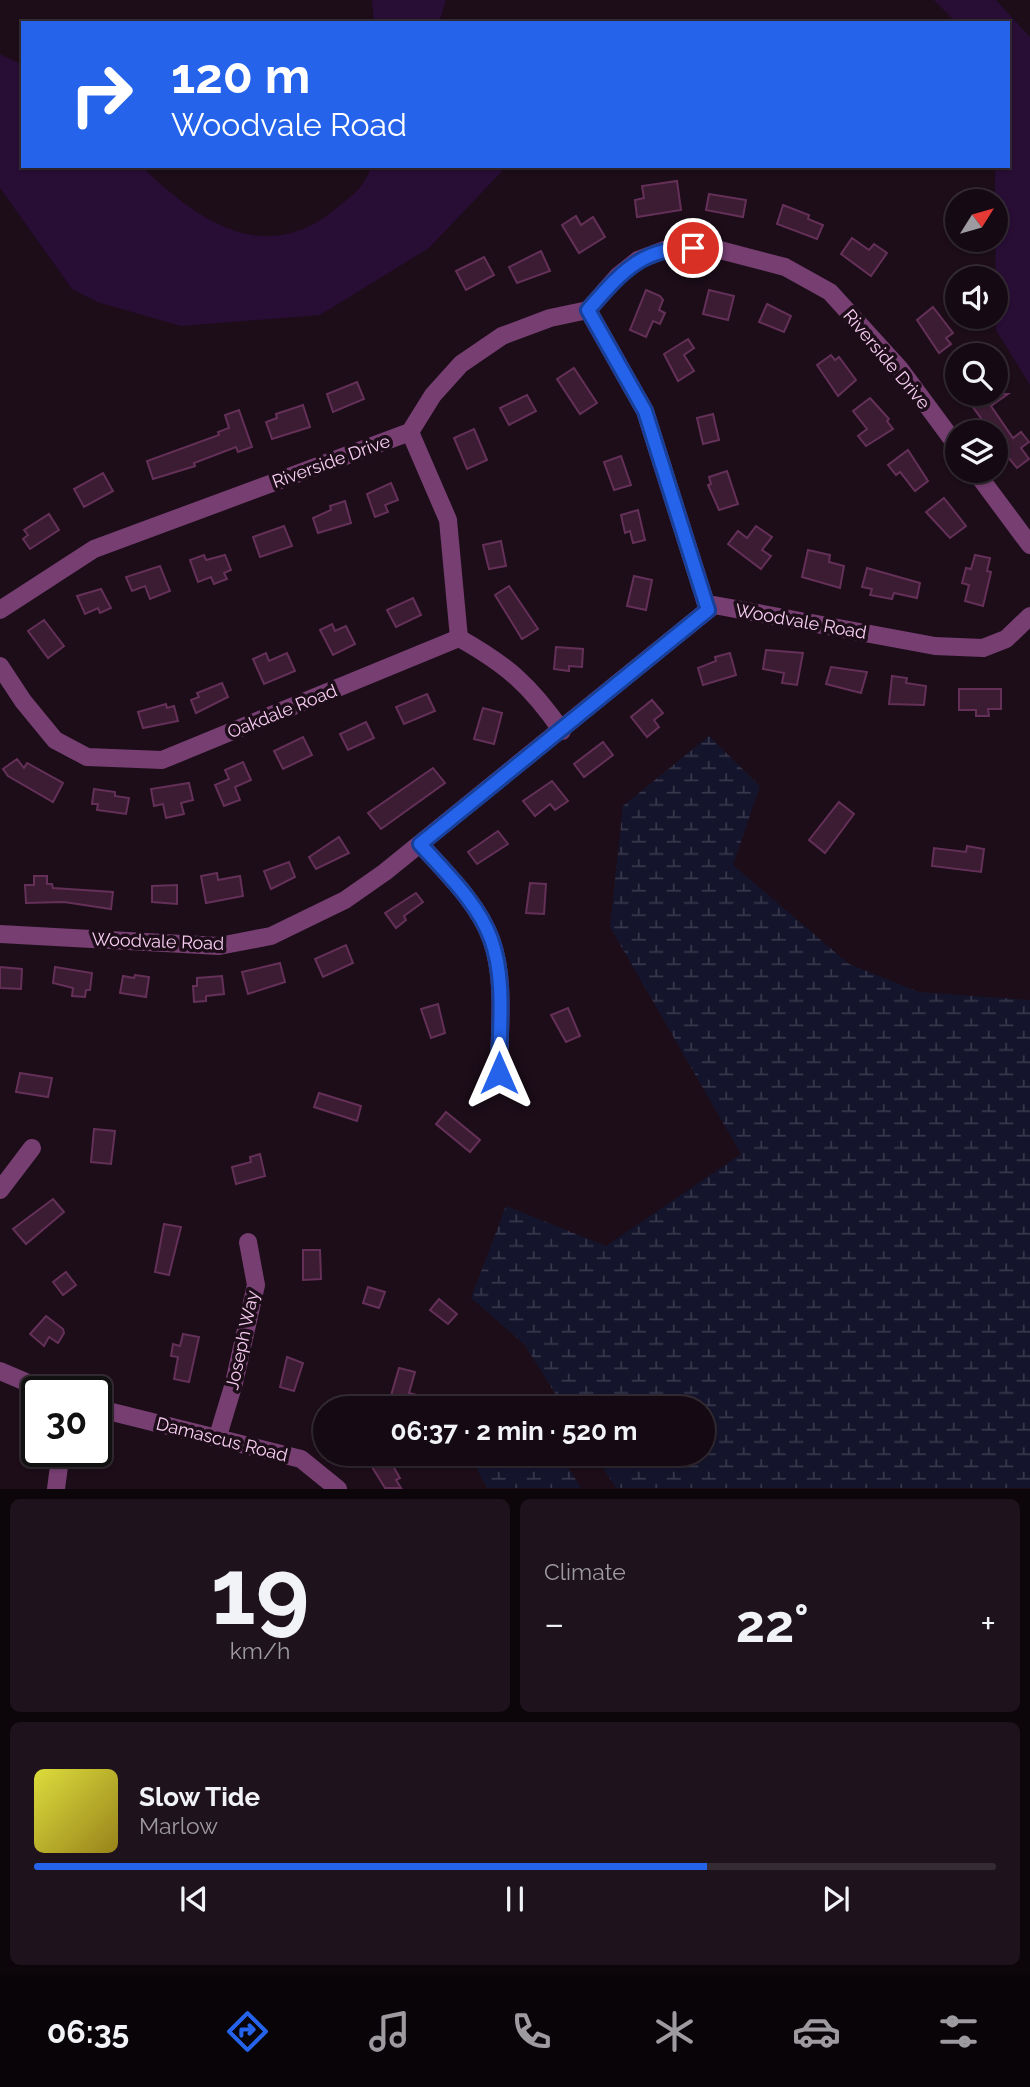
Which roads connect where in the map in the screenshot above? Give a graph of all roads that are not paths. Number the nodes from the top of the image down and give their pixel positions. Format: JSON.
{"nodes":[{"id":1,"x":588,"y":310,"type":"junction"},
{"id":2,"x":945,"y":430,"type":"edge"},
{"id":3,"x":410,"y":432,"type":"junction"},
{"id":4,"x":984,"y":483,"type":"edge"},
{"id":5,"x":1030,"y":545,"type":"edge"},
{"id":6,"x":0,"y":610,"type":"edge"},
{"id":7,"x":708,"y":610,"type":"junction"},
{"id":8,"x":1030,"y":616,"type":"edge"},
{"id":9,"x":458,"y":638,"type":"junction"},
{"id":10,"x":0,"y":666,"type":"edge"},
{"id":11,"x":562,"y":731,"type":"junction"},
{"id":12,"x":420,"y":844,"type":"junction"},
{"id":13,"x":0,"y":934,"type":"edge"},
{"id":14,"x":499,"y":1073,"type":"dead end"},
{"id":15,"x":32,"y":1148,"type":"dead end"},
{"id":16,"x":0,"y":1190,"type":"edge"},
{"id":17,"x":248,"y":1242,"type":"dead end"},
{"id":18,"x":0,"y":1371,"type":"edge"},
{"id":19,"x":21,"y":1380,"type":"edge"},
{"id":20,"x":112,"y":1412,"type":"edge"},
{"id":21,"x":218,"y":1436,"type":"junction"},
{"id":22,"x":59,"y":1467,"type":"edge"},
{"id":23,"x":56,"y":1489,"type":"edge"},
{"id":24,"x":338,"y":1489,"type":"edge"}],
"edges":[{"from":1,"to":2,"type":"street","name":"Riverside Drive"},
{"from":1,"to":3,"type":"street","name":"Riverside Drive"},
{"from":1,"to":7,"type":"street"},
{"from":3,"to":6,"type":"street","name":"Riverside Drive"},
{"from":3,"to":9,"type":"street"},
{"from":4,"to":5,"type":"street"},
{"from":7,"to":8,"type":"street","name":"Woodvale Road"},
{"from":7,"to":11,"type":"street","name":"Woodvale Road"},
{"from":9,"to":10,"type":"street","name":"Oakdale Road"},
{"from":9,"to":11,"type":"street"},
{"from":11,"to":12,"type":"street","name":"Woodvale Road"},
{"from":12,"to":13,"type":"street","name":"Woodvale Road"},
{"from":12,"to":14,"type":"street"},
{"from":15,"to":16,"type":"street"},
{"from":17,"to":21,"type":"street","name":"Joseph Way"},
{"from":18,"to":19,"type":"street"},
{"from":20,"to":21,"type":"street","name":"Damascus Road"},
{"from":21,"to":24,"type":"street","name":"Damascus Road"},
{"from":22,"to":23,"type":"street"}]}
